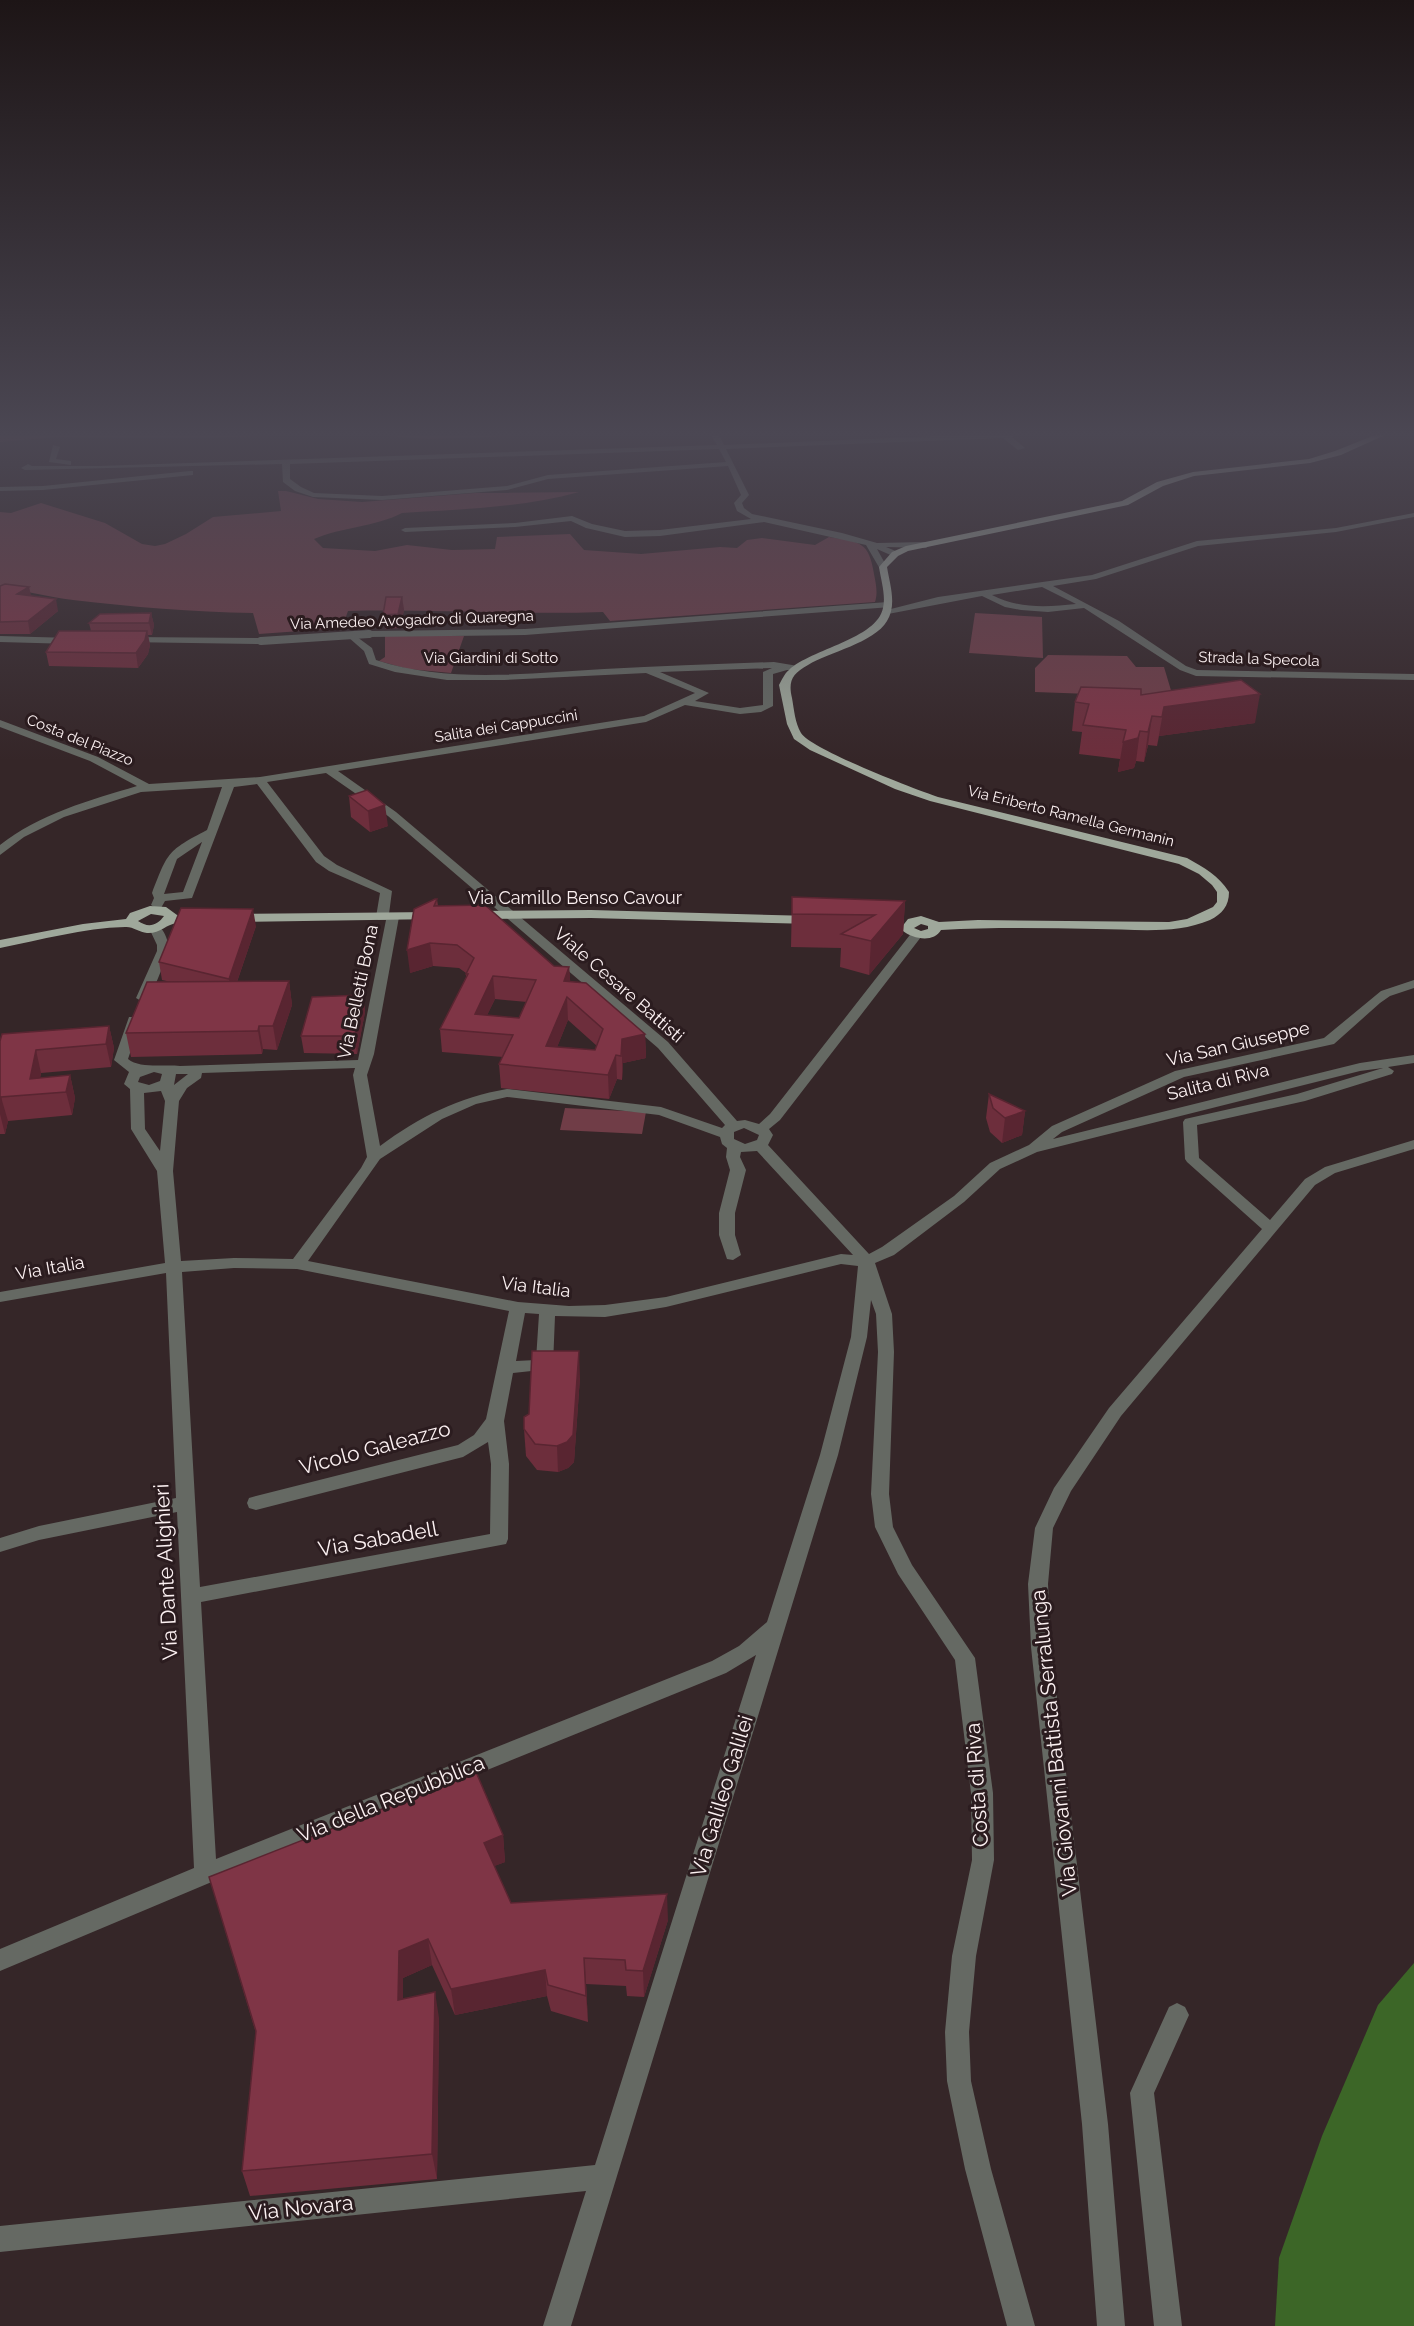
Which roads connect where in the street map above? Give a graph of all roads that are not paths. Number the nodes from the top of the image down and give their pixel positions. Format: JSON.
{"nodes":[{"id":1,"x":869,"y":543,"type":"edge"},
{"id":2,"x":870,"y":544,"type":"edge"},
{"id":3,"x":885,"y":544,"type":"edge"},
{"id":4,"x":933,"y":544,"type":"edge"},
{"id":5,"x":1202,"y":544,"type":"edge"},
{"id":6,"x":926,"y":545,"type":"junction"},
{"id":7,"x":894,"y":554,"type":"junction"},
{"id":8,"x":883,"y":567,"type":"junction"},
{"id":9,"x":1044,"y":585,"type":"junction"},
{"id":10,"x":985,"y":594,"type":"junction"},
{"id":11,"x":1086,"y":605,"type":"junction"},
{"id":12,"x":825,"y":609,"type":"junction"},
{"id":13,"x":886,"y":609,"type":"junction"},
{"id":14,"x":0,"y":639,"type":"edge"},
{"id":15,"x":80,"y":640,"type":"edge"},
{"id":16,"x":123,"y":640,"type":"edge"},
{"id":17,"x":236,"y":643,"type":"junction"},
{"id":18,"x":795,"y":668,"type":"junction"},
{"id":19,"x":645,"y":669,"type":"junction"},
{"id":20,"x":1414,"y":677,"type":"edge"},
{"id":21,"x":704,"y":693,"type":"joint"},
{"id":22,"x":684,"y":702,"type":"junction"},
{"id":23,"x":0,"y":723,"type":"edge"},
{"id":24,"x":329,"y":770,"type":"junction"},
{"id":25,"x":260,"y":780,"type":"junction"},
{"id":26,"x":228,"y":784,"type":"junction"},
{"id":27,"x":147,"y":788,"type":"junction"},
{"id":28,"x":212,"y":832,"type":"junction"},
{"id":29,"x":0,"y":851,"type":"edge"},
{"id":30,"x":158,"y":904,"type":"junction"},
{"id":31,"x":507,"y":914,"type":"junction"},
{"id":32,"x":388,"y":917,"type":"junction"},
{"id":33,"x":170,"y":919,"type":"junction"},
{"id":34,"x":828,"y":920,"type":"edge"},
{"id":35,"x":131,"y":922,"type":"junction"},
{"id":36,"x":154,"y":928,"type":"junction"},
{"id":37,"x":907,"y":928,"type":"joint"},
{"id":38,"x":0,"y":944,"type":"edge"},
{"id":39,"x":1414,"y":984,"type":"edge"},
{"id":40,"x":1414,"y":1059,"type":"edge"},
{"id":41,"x":364,"y":1064,"type":"junction"},
{"id":42,"x":1414,"y":1067,"type":"edge"},
{"id":43,"x":158,"y":1068,"type":"junction"},
{"id":44,"x":232,"y":1068,"type":"junction"},
{"id":45,"x":141,"y":1070,"type":"junction"},
{"id":46,"x":196,"y":1075,"type":"junction"},
{"id":47,"x":167,"y":1081,"type":"junction"},
{"id":48,"x":137,"y":1088,"type":"junction"},
{"id":49,"x":172,"y":1101,"type":"junction"},
{"id":50,"x":761,"y":1129,"type":"junction"},
{"id":51,"x":731,"y":1136,"type":"junction"},
{"id":52,"x":1414,"y":1144,"type":"edge"},
{"id":53,"x":760,"y":1145,"type":"junction"},
{"id":54,"x":1032,"y":1149,"type":"junction"},
{"id":55,"x":374,"y":1157,"type":"junction"},
{"id":56,"x":165,"y":1171,"type":"junction"},
{"id":57,"x":1270,"y":1229,"type":"junction"},
{"id":58,"x":733,"y":1255,"type":"dead end"},
{"id":59,"x":866,"y":1261,"type":"junction"},
{"id":60,"x":297,"y":1264,"type":"junction"},
{"id":61,"x":174,"y":1267,"type":"junction"},
{"id":62,"x":0,"y":1297,"type":"edge"},
{"id":63,"x":518,"y":1307,"type":"junction"},
{"id":64,"x":547,"y":1311,"type":"junction"},
{"id":65,"x":504,"y":1368,"type":"junction"},
{"id":66,"x":495,"y":1420,"type":"junction"},
{"id":67,"x":185,"y":1503,"type":"junction"},
{"id":68,"x":256,"y":1503,"type":"dead end"},
{"id":69,"x":0,"y":1545,"type":"edge"},
{"id":70,"x":191,"y":1596,"type":"junction"},
{"id":71,"x":775,"y":1627,"type":"junction"},
{"id":72,"x":206,"y":1874,"type":"junction"},
{"id":73,"x":0,"y":1960,"type":"edge"},
{"id":74,"x":1177,"y":2015,"type":"dead end"},
{"id":75,"x":602,"y":2177,"type":"junction"},
{"id":76,"x":0,"y":2239,"type":"edge"},
{"id":77,"x":556,"y":2326,"type":"edge"},
{"id":78,"x":1021,"y":2326,"type":"edge"},
{"id":79,"x":1111,"y":2326,"type":"edge"},
{"id":80,"x":1168,"y":2326,"type":"edge"}],
"edges":[{"from":1,"to":8,"type":"street"},
{"from":2,"to":7,"type":"street"},
{"from":3,"to":6,"type":"street"},
{"from":4,"to":6,"type":"main road"},
{"from":5,"to":9,"type":"street"},
{"from":6,"to":7,"type":"main road"},
{"from":7,"to":8,"type":"main road"},
{"from":8,"to":13,"type":"main road"},
{"from":9,"to":10,"type":"street"},
{"from":9,"to":11,"type":"street","name":"Strada la Specola"},
{"from":10,"to":11,"type":"street"},
{"from":10,"to":13,"type":"street"},
{"from":11,"to":20,"type":"street","name":"Strada la Specola"},
{"from":12,"to":13,"type":"street","name":"Via Amedeo Avogadro di Quaregna"},
{"from":12,"to":13,"type":"street","name":"Via Amedeo Avogadro di Quaregna"},
{"from":12,"to":17,"type":"street","name":"Via Amedeo Avogadro di Quaregna","bridge":true},
{"from":13,"to":18,"type":"main road"},
{"from":14,"to":15,"type":"street"},
{"from":16,"to":17,"type":"street","name":"Via Amedeo Avogadro di Quaregna"},
{"from":17,"to":19,"type":"street","name":"Via Giardini di Sotto"},
{"from":18,"to":19,"type":"street","name":"Via Giardini di Sotto"},
{"from":18,"to":22,"type":"street"},
{"from":18,"to":37,"type":"main road","name":"Via Eriberto Ramella Germanin"},
{"from":19,"to":21,"type":"street","name":"Via Giardini di Sotto"},
{"from":21,"to":22,"type":"street","name":"Salita dei Cappuccini"},
{"from":22,"to":24,"type":"street","name":"Salita dei Cappuccini"},
{"from":23,"to":27,"type":"street","name":"Costa del Piazzo"},
{"from":24,"to":25,"type":"street","name":"Salita dei Cappuccini"},
{"from":24,"to":31,"type":"street","name":"Viale Cesare Battisti"},
{"from":25,"to":26,"type":"street","name":"Salita dei Cappuccini"},
{"from":25,"to":32,"type":"street","name":"Via Belletti Bona"},
{"from":26,"to":27,"type":"street","name":"Salita dei Cappuccini"},
{"from":26,"to":28,"type":"street"},
{"from":27,"to":29,"type":"street","name":"Salita dei Cappuccini"},
{"from":28,"to":30,"type":"street"},
{"from":28,"to":30,"type":"street"},
{"from":30,"to":33,"type":"main road"},
{"from":30,"to":35,"type":"main road"},
{"from":31,"to":32,"type":"main road","name":"Via Camillo Benso Cavour"},
{"from":31,"to":34,"type":"main road","name":"Via Camillo Benso Cavour"},
{"from":31,"to":51,"type":"street","name":"Viale Cesare Battisti"},
{"from":32,"to":33,"type":"main road","name":"Via Camillo Benso Cavour"},
{"from":32,"to":41,"type":"street","name":"Via Belletti Bona"},
{"from":33,"to":36,"type":"main road"},
{"from":35,"to":36,"type":"main road"},
{"from":35,"to":38,"type":"main road"},
{"from":36,"to":45,"type":"street"},
{"from":37,"to":50,"type":"street"},
{"from":39,"to":54,"type":"street","name":"Via San Giuseppe"},
{"from":40,"to":54,"type":"street","name":"Salita di Riva"},
{"from":41,"to":44,"type":"street"},
{"from":41,"to":55,"type":"street","name":"Via Belletti Bona"},
{"from":42,"to":57,"type":"street","name":"Salita di Riva"},
{"from":43,"to":44,"type":"street"},
{"from":43,"to":45,"type":"street"},
{"from":43,"to":47,"type":"street"},
{"from":44,"to":46,"type":"street"},
{"from":45,"to":48,"type":"street"},
{"from":46,"to":47,"type":"street"},
{"from":46,"to":49,"type":"street"},
{"from":47,"to":48,"type":"street"},
{"from":47,"to":49,"type":"street"},
{"from":48,"to":56,"type":"street"},
{"from":49,"to":56,"type":"street","name":"Via Dante Alighieri"},
{"from":50,"to":51,"type":"street"},
{"from":50,"to":53,"type":"street"},
{"from":51,"to":53,"type":"street"},
{"from":51,"to":55,"type":"street"},
{"from":51,"to":58,"type":"street"},
{"from":52,"to":57,"type":"street","name":"Via Giovanni Battista Serralunga"},
{"from":53,"to":59,"type":"street"},
{"from":54,"to":59,"type":"street","name":"Via Italia"},
{"from":55,"to":60,"type":"street"},
{"from":56,"to":61,"type":"street","name":"Via Dante Alighieri"},
{"from":57,"to":79,"type":"street","name":"Via Giovanni Battista Serralunga"},
{"from":59,"to":64,"type":"street","name":"Via Italia"},
{"from":59,"to":71,"type":"street","name":"Via Galileo Galilei"},
{"from":59,"to":78,"type":"street","name":"Costa di Riva"},
{"from":60,"to":61,"type":"street","name":"Via Italia"},
{"from":60,"to":63,"type":"street","name":"Via Italia"},
{"from":61,"to":62,"type":"street","name":"Via Italia"},
{"from":61,"to":67,"type":"street","name":"Via Dante Alighieri"},
{"from":63,"to":64,"type":"street","name":"Via Italia"},
{"from":63,"to":65,"type":"street"},
{"from":64,"to":65,"type":"street"},
{"from":65,"to":66,"type":"street"},
{"from":66,"to":68,"type":"street","name":"Vicolo Galeazzo"},
{"from":66,"to":70,"type":"street","name":"Via Sabadell"},
{"from":67,"to":69,"type":"street"},
{"from":67,"to":70,"type":"street","name":"Via Dante Alighieri"},
{"from":70,"to":72,"type":"street","name":"Via Dante Alighieri"},
{"from":71,"to":72,"type":"street","name":"Via della Repubblica"},
{"from":71,"to":75,"type":"street","name":"Via Galileo Galilei"},
{"from":72,"to":73,"type":"street","name":"Via della Repubblica"},
{"from":74,"to":80,"type":"street"},
{"from":75,"to":76,"type":"street","name":"Via Novara"},
{"from":75,"to":77,"type":"street","name":"Via Galileo Galilei"}]}
